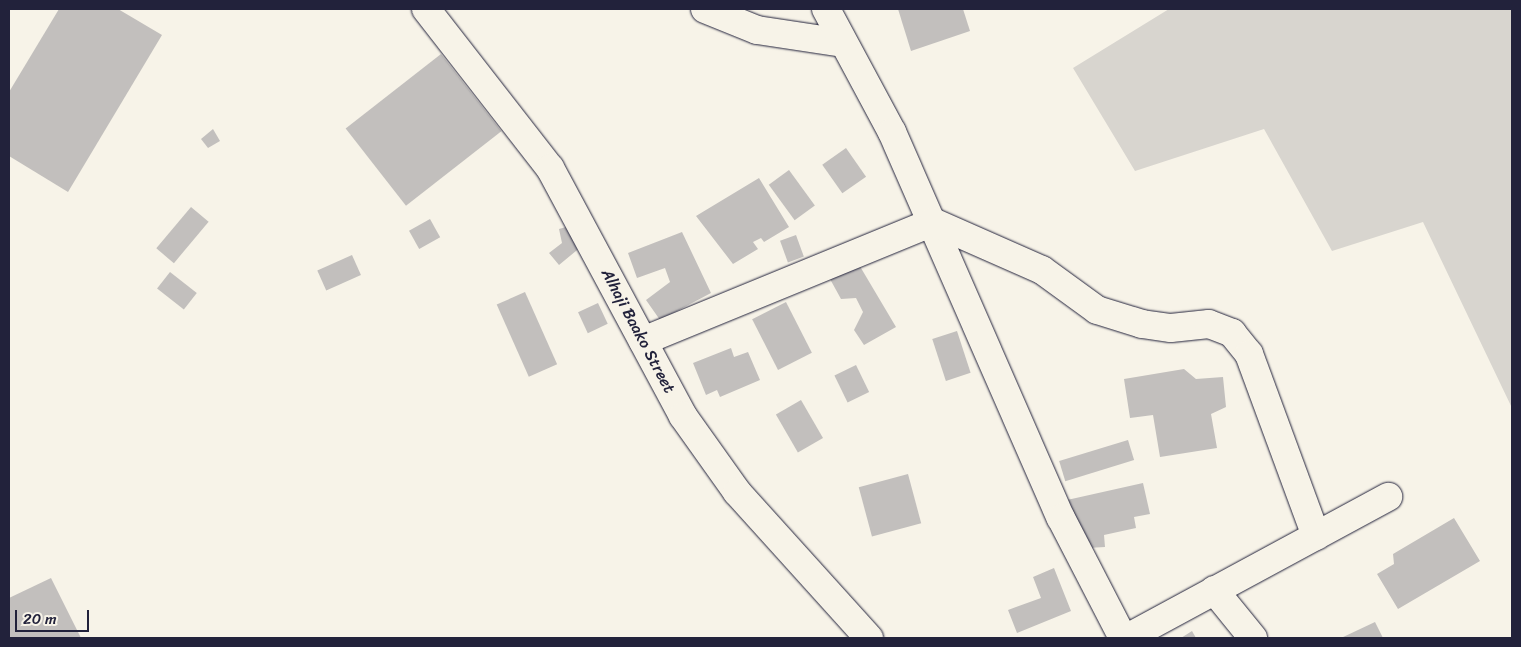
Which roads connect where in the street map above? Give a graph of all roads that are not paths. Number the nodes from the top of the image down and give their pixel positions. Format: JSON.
{"nodes":[{"id":1,"x":426,"y":9,"type":"edge"},
{"id":2,"x":705,"y":9,"type":"edge"},
{"id":3,"x":826,"y":9,"type":"edge"},
{"id":4,"x":843,"y":43,"type":"junction"},
{"id":5,"x":933,"y":222,"type":"junction"},
{"id":6,"x":643,"y":341,"type":"junction"},
{"id":7,"x":1388,"y":497,"type":"dead end"},
{"id":8,"x":1316,"y":536,"type":"junction"},
{"id":9,"x":1214,"y":590,"type":"junction"},
{"id":10,"x":869,"y":638,"type":"edge"},
{"id":11,"x":1123,"y":638,"type":"edge"},
{"id":12,"x":1127,"y":638,"type":"edge"},
{"id":13,"x":1253,"y":638,"type":"edge"}],
"edges":[{"from":1,"to":6,"type":"street","name":"Alhaji Baako Street"},
{"from":2,"to":4,"type":"street"},
{"from":3,"to":4,"type":"street"},
{"from":4,"to":5,"type":"street"},
{"from":5,"to":6,"type":"street"},
{"from":5,"to":8,"type":"street"},
{"from":5,"to":11,"type":"street"},
{"from":6,"to":10,"type":"street","name":"Alhaji Baako Street"},
{"from":7,"to":8,"type":"street"},
{"from":8,"to":9,"type":"street"},
{"from":9,"to":12,"type":"street"},
{"from":9,"to":13,"type":"street"}]}
